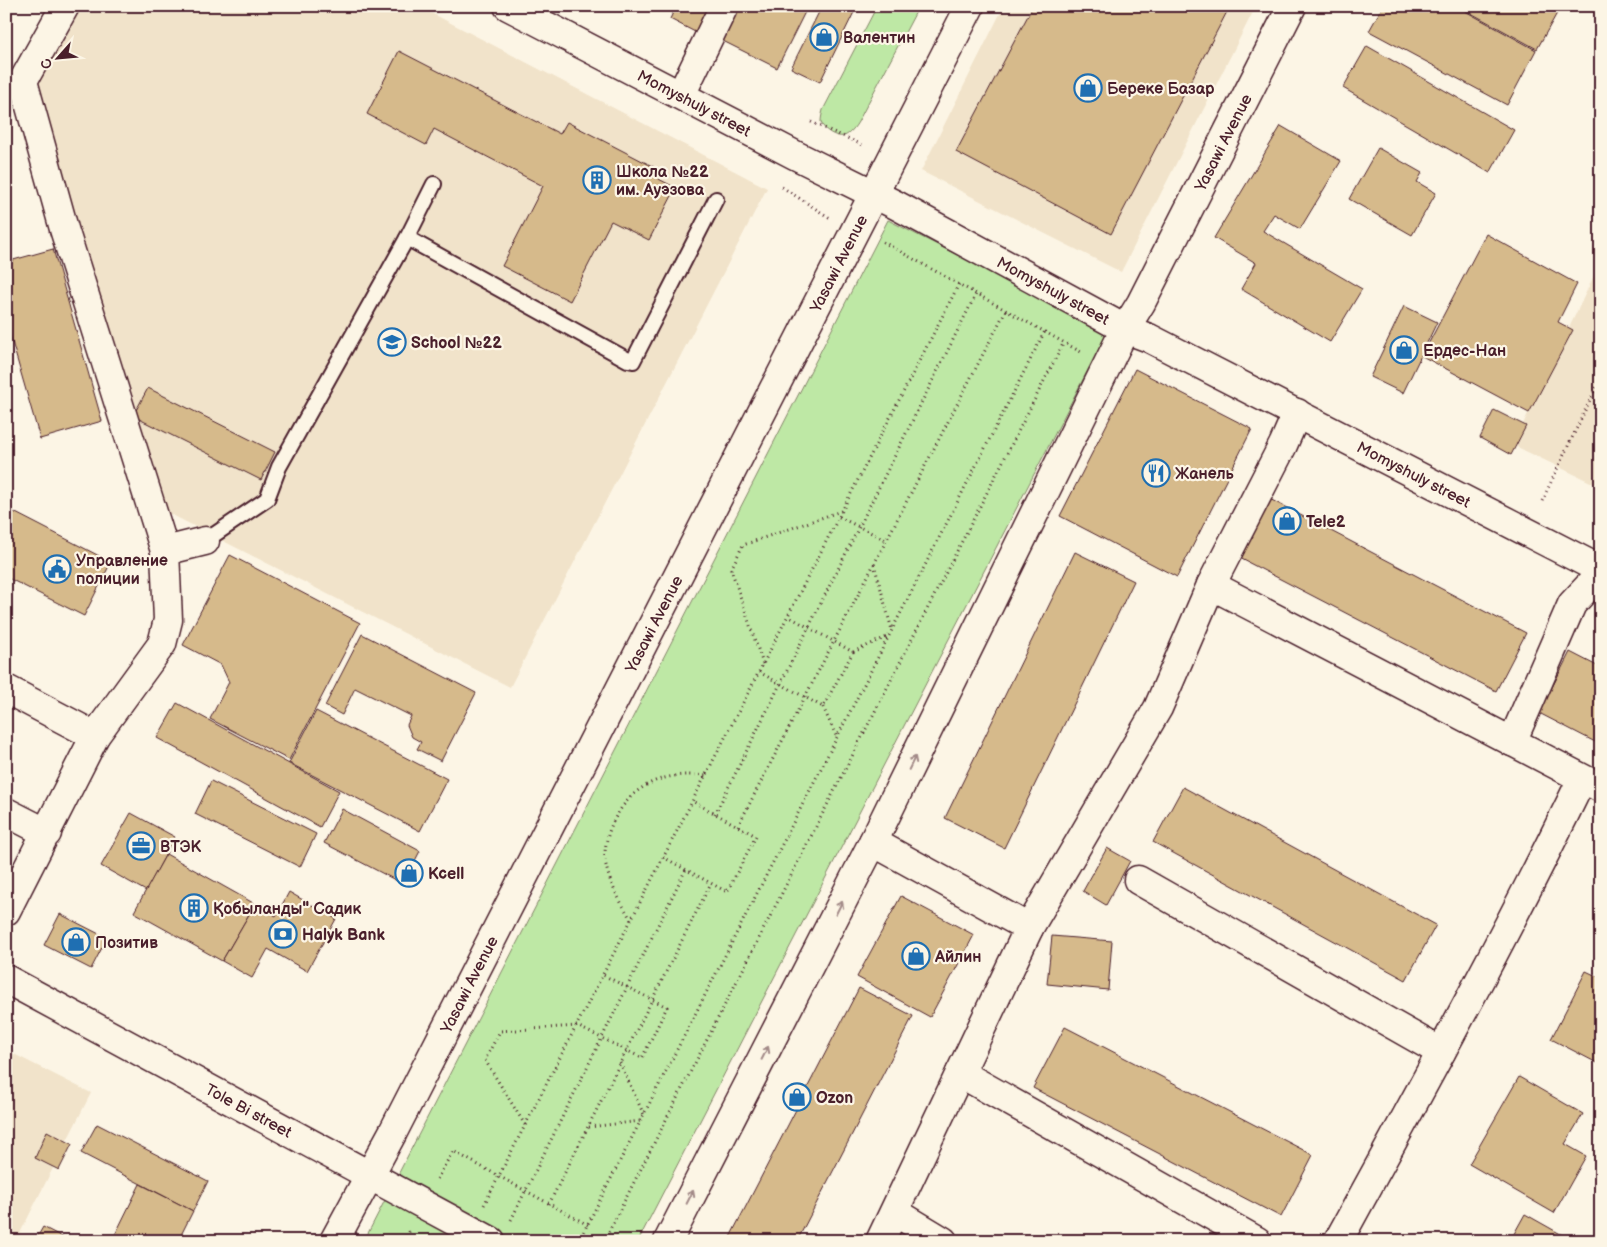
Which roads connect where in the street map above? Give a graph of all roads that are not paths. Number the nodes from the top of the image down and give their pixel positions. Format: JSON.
{"nodes":[{"id":1,"x":65,"y":6,"type":"edge"},
{"id":2,"x":508,"y":6,"type":"edge"},
{"id":3,"x":724,"y":6,"type":"edge"},
{"id":4,"x":970,"y":6,"type":"edge"},
{"id":5,"x":1292,"y":6,"type":"edge"},
{"id":6,"x":15,"y":76,"type":"edge"},
{"id":7,"x":681,"y":95,"type":"junction"},
{"id":8,"x":434,"y":184,"type":"dead end"},
{"id":9,"x":874,"y":195,"type":"junction"},
{"id":10,"x":716,"y":199,"type":"dead end"},
{"id":11,"x":407,"y":238,"type":"junction"},
{"id":12,"x":1125,"y":329,"type":"junction"},
{"id":13,"x":1297,"y":413,"type":"junction"},
{"id":14,"x":205,"y":541,"type":"joint"},
{"id":15,"x":164,"y":551,"type":"junction"},
{"id":16,"x":1601,"y":571,"type":"edge"},
{"id":17,"x":1211,"y":584,"type":"junction"},
{"id":18,"x":6,"y":689,"type":"edge"},
{"id":19,"x":96,"y":736,"type":"junction"},
{"id":20,"x":1512,"y":742,"type":"junction"},
{"id":21,"x":1591,"y":784,"type":"edge"},
{"id":22,"x":6,"y":812,"type":"edge"},
{"id":23,"x":47,"y":833,"type":"junction"},
{"id":24,"x":873,"y":842,"type":"junction"},
{"id":25,"x":1138,"y":880,"type":"dead end"},
{"id":26,"x":6,"y":911,"type":"edge"},
{"id":27,"x":1029,"y":928,"type":"junction"},
{"id":28,"x":6,"y":979,"type":"edge"},
{"id":29,"x":1441,"y":1052,"type":"junction"},
{"id":30,"x":960,"y":1073,"type":"junction"},
{"id":31,"x":370,"y":1175,"type":"junction"},
{"id":32,"x":894,"y":1212,"type":"junction"},
{"id":33,"x":490,"y":1232,"type":"edge"},
{"id":34,"x":334,"y":1241,"type":"edge"},
{"id":35,"x":668,"y":1241,"type":"edge"},
{"id":36,"x":880,"y":1241,"type":"edge"},
{"id":37,"x":943,"y":1241,"type":"edge"},
{"id":38,"x":1257,"y":1241,"type":"edge"},
{"id":39,"x":1338,"y":1241,"type":"edge"}],
"edges":[{"from":1,"to":6,"type":"street"},
{"from":2,"to":7,"type":"street","name":"Momyshuly street"},
{"from":3,"to":7,"type":"street"},
{"from":4,"to":9,"type":"street","name":"Yasawi Avenue"},
{"from":5,"to":12,"type":"street","name":"Yasawi Avenue"},
{"from":6,"to":15,"type":"street"},
{"from":7,"to":9,"type":"street","name":"Momyshuly street"},
{"from":8,"to":11,"type":"lane"},
{"from":9,"to":12,"type":"street","name":"Momyshuly street"},
{"from":9,"to":31,"type":"street","name":"Yasawi Avenue"},
{"from":10,"to":11,"type":"lane"},
{"from":11,"to":14,"type":"lane"},
{"from":12,"to":13,"type":"street","name":"Momyshuly street"},
{"from":24,"to":12,"type":"street","name":"Yasawi Avenue","one_way":true},
{"from":13,"to":16,"type":"street","name":"Momyshuly street"},
{"from":13,"to":17,"type":"street"},
{"from":14,"to":15,"type":"street"},
{"from":15,"to":19,"type":"street"},
{"from":16,"to":20,"type":"street"},
{"from":17,"to":20,"type":"street"},
{"from":17,"to":27,"type":"street"},
{"from":18,"to":19,"type":"street"},
{"from":19,"to":23,"type":"street"},
{"from":20,"to":21,"type":"street"},
{"from":21,"to":29,"type":"street"},
{"from":22,"to":23,"type":"street"},
{"from":23,"to":26,"type":"street"},
{"from":24,"to":27,"type":"street"},
{"from":35,"to":24,"type":"street","name":"Yasawi Avenue","one_way":true},
{"from":25,"to":29,"type":"street"},
{"from":27,"to":30,"type":"street"},
{"from":28,"to":31,"type":"street","name":"Tole Bi street"},
{"from":29,"to":39,"type":"street"},
{"from":30,"to":32,"type":"street"},
{"from":30,"to":38,"type":"street"},
{"from":31,"to":33,"type":"street","name":"Tole Bi street"},
{"from":31,"to":34,"type":"street","name":"Yasawi Avenue"},
{"from":32,"to":36,"type":"street"},
{"from":32,"to":37,"type":"street"}]}
